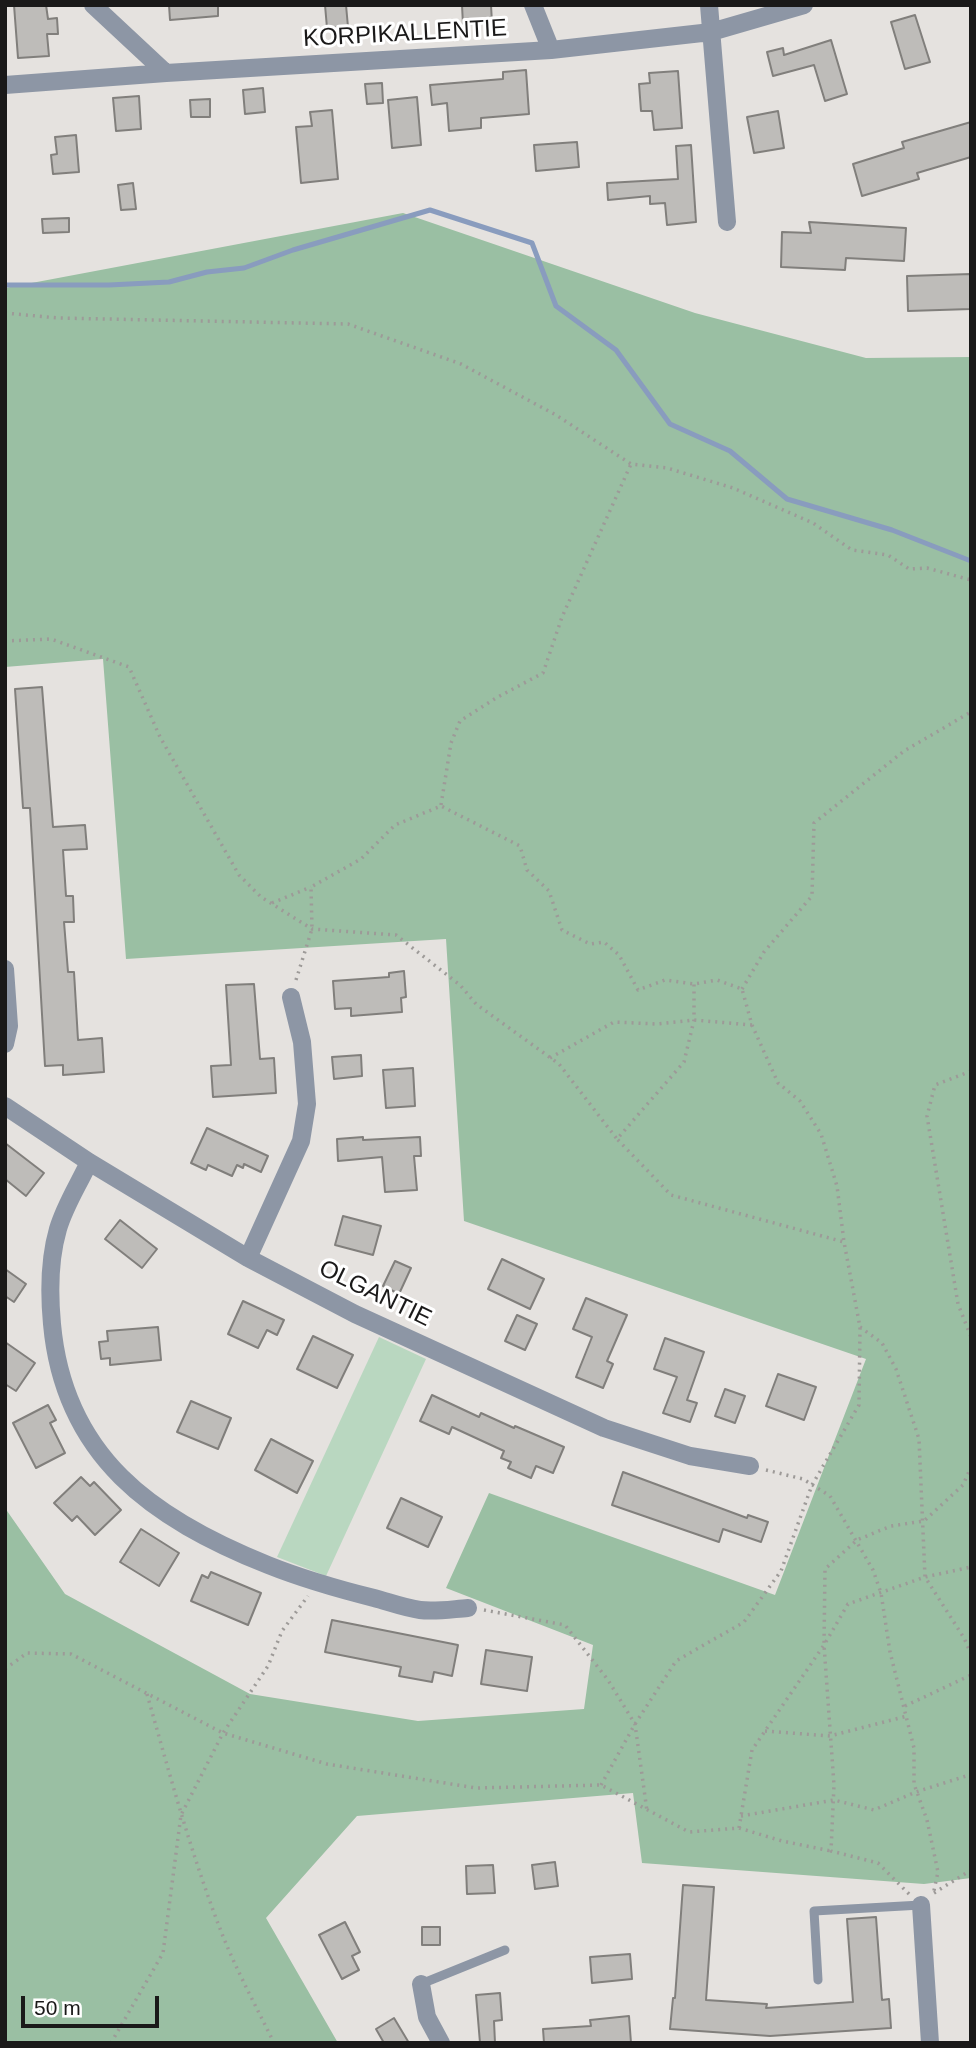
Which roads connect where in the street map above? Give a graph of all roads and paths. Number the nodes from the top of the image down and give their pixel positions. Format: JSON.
{"nodes":[{"id":1,"x":93,"y":5,"type":"edge"},
{"id":2,"x":533,"y":5,"type":"edge"},
{"id":3,"x":709,"y":5,"type":"edge"},
{"id":4,"x":804,"y":5,"type":"edge"},
{"id":5,"x":711,"y":32,"type":"junction"},
{"id":6,"x":551,"y":50,"type":"junction"},
{"id":7,"x":166,"y":73,"type":"junction"},
{"id":8,"x":5,"y":85,"type":"edge"},
{"id":9,"x":727,"y":222,"type":"dead end"},
{"id":10,"x":5,"y":313,"type":"edge"},
{"id":11,"x":631,"y":464,"type":"junction"},
{"id":12,"x":971,"y":580,"type":"edge"},
{"id":13,"x":5,"y":641,"type":"edge"},
{"id":14,"x":971,"y":712,"type":"edge"},
{"id":15,"x":440,"y":806,"type":"junction"},
{"id":16,"x":311,"y":887,"type":"junction"},
{"id":17,"x":272,"y":903,"type":"junction"},
{"id":18,"x":312,"y":929,"type":"junction"},
{"id":19,"x":5,"y":969,"type":"edge"},
{"id":20,"x":694,"y":984,"type":"junction"},
{"id":21,"x":742,"y":989,"type":"junction"},
{"id":22,"x":291,"y":997,"type":"joint"},
{"id":23,"x":694,"y":1020,"type":"junction"},
{"id":24,"x":752,"y":1025,"type":"junction"},
{"id":25,"x":5,"y":1044,"type":"edge"},
{"id":26,"x":550,"y":1058,"type":"junction"},
{"id":27,"x":971,"y":1070,"type":"edge"},
{"id":28,"x":5,"y":1106,"type":"edge"},
{"id":29,"x":617,"y":1139,"type":"junction"},
{"id":30,"x":89,"y":1162,"type":"junction"},
{"id":31,"x":844,"y":1242,"type":"junction"},
{"id":32,"x":248,"y":1258,"type":"junction"},
{"id":33,"x":860,"y":1327,"type":"junction"},
{"id":34,"x":971,"y":1337,"type":"edge"},
{"id":35,"x":750,"y":1466,"type":"joint"},
{"id":36,"x":971,"y":1467,"type":"edge"},
{"id":37,"x":813,"y":1485,"type":"junction"},
{"id":38,"x":924,"y":1521,"type":"junction"},
{"id":39,"x":857,"y":1540,"type":"junction"},
{"id":40,"x":971,"y":1567,"type":"edge"},
{"id":41,"x":925,"y":1577,"type":"junction"},
{"id":42,"x":317,"y":1584,"type":"junction"},
{"id":43,"x":881,"y":1593,"type":"junction"},
{"id":44,"x":468,"y":1608,"type":"joint"},
{"id":45,"x":824,"y":1645,"type":"junction"},
{"id":46,"x":971,"y":1654,"type":"edge"},
{"id":47,"x":5,"y":1669,"type":"edge"},
{"id":48,"x":971,"y":1675,"type":"edge"},
{"id":49,"x":147,"y":1693,"type":"junction"},
{"id":50,"x":905,"y":1706,"type":"junction"},
{"id":51,"x":907,"y":1716,"type":"junction"},
{"id":52,"x":635,"y":1724,"type":"junction"},
{"id":53,"x":765,"y":1731,"type":"junction"},
{"id":54,"x":223,"y":1733,"type":"junction"},
{"id":55,"x":830,"y":1736,"type":"junction"},
{"id":56,"x":971,"y":1777,"type":"edge"},
{"id":57,"x":601,"y":1786,"type":"junction"},
{"id":58,"x":916,"y":1792,"type":"junction"},
{"id":59,"x":834,"y":1800,"type":"junction"},
{"id":60,"x":647,"y":1811,"type":"junction"},
{"id":61,"x":181,"y":1815,"type":"junction"},
{"id":62,"x":741,"y":1816,"type":"junction"},
{"id":63,"x":739,"y":1828,"type":"junction"},
{"id":64,"x":831,"y":1851,"type":"junction"},
{"id":65,"x":971,"y":1870,"type":"edge"},
{"id":66,"x":928,"y":1901,"type":"junction"},
{"id":67,"x":505,"y":1950,"type":"dead end"},
{"id":68,"x":818,"y":1980,"type":"dead end"},
{"id":69,"x":421,"y":1983,"type":"joint"},
{"id":70,"x":111,"y":2043,"type":"edge"},
{"id":71,"x":274,"y":2043,"type":"edge"},
{"id":72,"x":441,"y":2043,"type":"edge"},
{"id":73,"x":930,"y":2043,"type":"edge"}],
"edges":[{"from":1,"to":7,"type":"street"},
{"from":2,"to":6,"type":"street"},
{"from":3,"to":5,"type":"street"},
{"from":4,"to":5,"type":"street","name":"KORPIKALLENTIE"},
{"from":5,"to":6,"type":"street","name":"KORPIKALLENTIE"},
{"from":5,"to":9,"type":"street"},
{"from":6,"to":7,"type":"street","name":"KORPIKALLENTIE"},
{"from":7,"to":8,"type":"street","name":"KORPIKALLENTIE"},
{"from":10,"to":11,"type":"path"},
{"from":11,"to":12,"type":"path"},
{"from":11,"to":15,"type":"path"},
{"from":13,"to":17,"type":"path"},
{"from":14,"to":21,"type":"path"},
{"from":15,"to":16,"type":"path"},
{"from":15,"to":20,"type":"path"},
{"from":16,"to":17,"type":"path"},
{"from":16,"to":18,"type":"path"},
{"from":17,"to":18,"type":"path"},
{"from":18,"to":22,"type":"path"},
{"from":18,"to":26,"type":"path"},
{"from":19,"to":25,"type":"street"},
{"from":20,"to":21,"type":"path"},
{"from":20,"to":23,"type":"path"},
{"from":21,"to":24,"type":"path"},
{"from":22,"to":32,"type":"street"},
{"from":23,"to":24,"type":"path"},
{"from":23,"to":26,"type":"path"},
{"from":23,"to":29,"type":"path"},
{"from":24,"to":31,"type":"path"},
{"from":26,"to":29,"type":"path"},
{"from":27,"to":34,"type":"path"},
{"from":28,"to":30,"type":"street","name":"OLGANTIE"},
{"from":29,"to":31,"type":"path"},
{"from":30,"to":32,"type":"street","name":"OLGANTIE"},
{"from":30,"to":42,"type":"street"},
{"from":31,"to":33,"type":"path"},
{"from":32,"to":35,"type":"street","name":"OLGANTIE"},
{"from":33,"to":37,"type":"path"},
{"from":33,"to":38,"type":"path"},
{"from":35,"to":37,"type":"path"},
{"from":36,"to":38,"type":"path"},
{"from":37,"to":39,"type":"path"},
{"from":37,"to":52,"type":"path"},
{"from":38,"to":39,"type":"path"},
{"from":38,"to":41,"type":"path"},
{"from":39,"to":43,"type":"path"},
{"from":39,"to":45,"type":"path"},
{"from":40,"to":41,"type":"path"},
{"from":41,"to":43,"type":"path"},
{"from":41,"to":46,"type":"path"},
{"from":42,"to":44,"type":"street"},
{"from":42,"to":54,"type":"path"},
{"from":43,"to":45,"type":"path"},
{"from":43,"to":50,"type":"path"},
{"from":44,"to":52,"type":"path"},
{"from":45,"to":53,"type":"path"},
{"from":45,"to":55,"type":"path"},
{"from":47,"to":49,"type":"path"},
{"from":48,"to":50,"type":"path"},
{"from":49,"to":54,"type":"path"},
{"from":49,"to":61,"type":"path"},
{"from":50,"to":51,"type":"path"},
{"from":51,"to":55,"type":"path"},
{"from":51,"to":58,"type":"path"},
{"from":52,"to":57,"type":"path"},
{"from":52,"to":60,"type":"path"},
{"from":53,"to":55,"type":"path"},
{"from":53,"to":62,"type":"path"},
{"from":54,"to":57,"type":"path"},
{"from":54,"to":61,"type":"path"},
{"from":55,"to":59,"type":"path"},
{"from":56,"to":58,"type":"path"},
{"from":57,"to":60,"type":"path"},
{"from":58,"to":59,"type":"path"},
{"from":58,"to":66,"type":"path"},
{"from":59,"to":62,"type":"path"},
{"from":59,"to":64,"type":"path"},
{"from":60,"to":63,"type":"path"},
{"from":61,"to":70,"type":"path"},
{"from":61,"to":71,"type":"path"},
{"from":62,"to":63,"type":"path"},
{"from":63,"to":64,"type":"path"},
{"from":64,"to":66,"type":"path"},
{"from":65,"to":66,"type":"path"},
{"from":66,"to":68,"type":"lane"},
{"from":66,"to":73,"type":"street"},
{"from":67,"to":69,"type":"lane"},
{"from":69,"to":72,"type":"street"}]}
